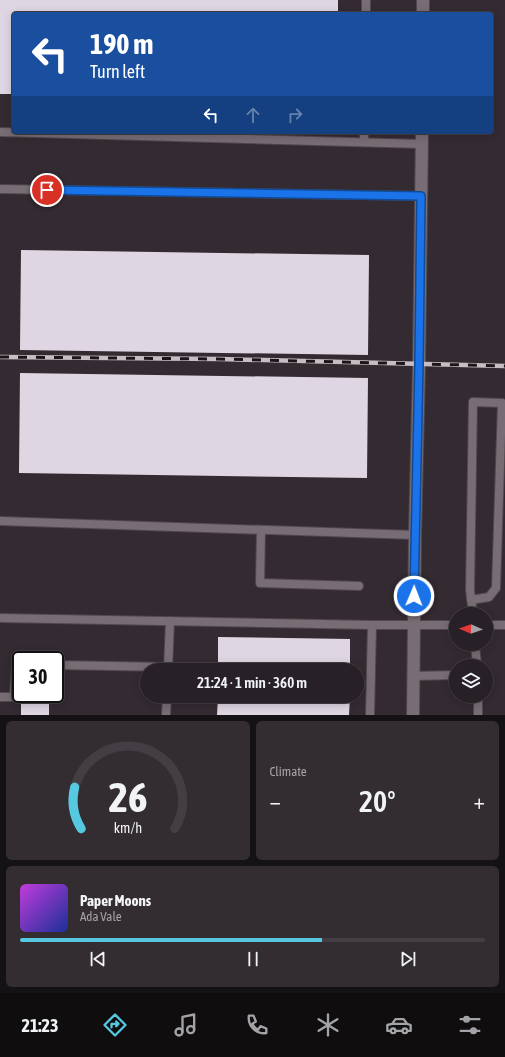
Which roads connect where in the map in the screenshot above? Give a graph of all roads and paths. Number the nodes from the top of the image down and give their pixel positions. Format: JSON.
{"nodes":[{"id":1,"x":366,"y":0,"type":"edge"},
{"id":2,"x":424,"y":0,"type":"edge"},
{"id":3,"x":366,"y":12,"type":"edge"},
{"id":4,"x":423,"y":12,"type":"edge"},
{"id":5,"x":0,"y":132,"type":"edge"},
{"id":6,"x":12,"y":132,"type":"edge"},
{"id":7,"x":73,"y":134,"type":"edge"},
{"id":8,"x":364,"y":134,"type":"edge"},
{"id":9,"x":422,"y":138,"type":"edge"},
{"id":10,"x":364,"y":142,"type":"junction"},
{"id":11,"x":0,"y":189,"type":"edge"},
{"id":12,"x":421,"y":196,"type":"junction"},
{"id":13,"x":0,"y":521,"type":"edge"},
{"id":14,"x":261,"y":530,"type":"junction"},
{"id":15,"x":415,"y":535,"type":"junction"},
{"id":16,"x":359,"y":586,"type":"dead end"},
{"id":17,"x":472,"y":600,"type":"junction"},
{"id":18,"x":472,"y":607,"type":"edge"},
{"id":19,"x":0,"y":618,"type":"edge"},
{"id":20,"x":170,"y":621,"type":"junction"},
{"id":21,"x":372,"y":625,"type":"junction"},
{"id":22,"x":449,"y":625,"type":"edge"},
{"id":23,"x":493,"y":625,"type":"edge"},
{"id":24,"x":505,"y":625,"type":"edge"},
{"id":25,"x":414,"y":626,"type":"junction"},
{"id":26,"x":168,"y":663,"type":"edge"},
{"id":27,"x":64,"y":665,"type":"edge"},
{"id":28,"x":140,"y":667,"type":"edge"},
{"id":29,"x":414,"y":676,"type":"junction"},
{"id":30,"x":449,"y":676,"type":"edge"},
{"id":31,"x":0,"y":697,"type":"edge"},
{"id":32,"x":12,"y":697,"type":"edge"},
{"id":33,"x":167,"y":703,"type":"edge"},
{"id":34,"x":478,"y":703,"type":"edge"},
{"id":35,"x":166,"y":715,"type":"edge"},
{"id":36,"x":370,"y":715,"type":"edge"},
{"id":37,"x":413,"y":715,"type":"edge"},
{"id":38,"x":478,"y":715,"type":"edge"}],
"edges":[{"from":1,"to":3,"type":"lane"},
{"from":2,"to":4,"type":"street"},
{"from":5,"to":6,"type":"lane"},
{"from":7,"to":10,"type":"lane"},
{"from":8,"to":10,"type":"lane"},
{"from":9,"to":10,"type":"lane"},
{"from":9,"to":12,"type":"street"},
{"from":11,"to":12,"type":"lane"},
{"from":12,"to":15,"type":"street"},
{"from":13,"to":14,"type":"lane"},
{"from":14,"to":15,"type":"lane"},
{"from":14,"to":16,"type":"lane"},
{"from":15,"to":25,"type":"street"},
{"from":17,"to":17,"type":"lane"},
{"from":17,"to":18,"type":"lane"},
{"from":19,"to":20,"type":"lane"},
{"from":20,"to":21,"type":"lane"},
{"from":20,"to":26,"type":"lane"},
{"from":21,"to":25,"type":"lane"},
{"from":21,"to":36,"type":"lane"},
{"from":22,"to":25,"type":"lane"},
{"from":23,"to":24,"type":"lane"},
{"from":25,"to":29,"type":"street"},
{"from":27,"to":28,"type":"lane"},
{"from":29,"to":30,"type":"lane"},
{"from":29,"to":37,"type":"street"},
{"from":31,"to":32,"type":"lane"},
{"from":33,"to":35,"type":"lane"},
{"from":34,"to":38,"type":"lane"}]}
